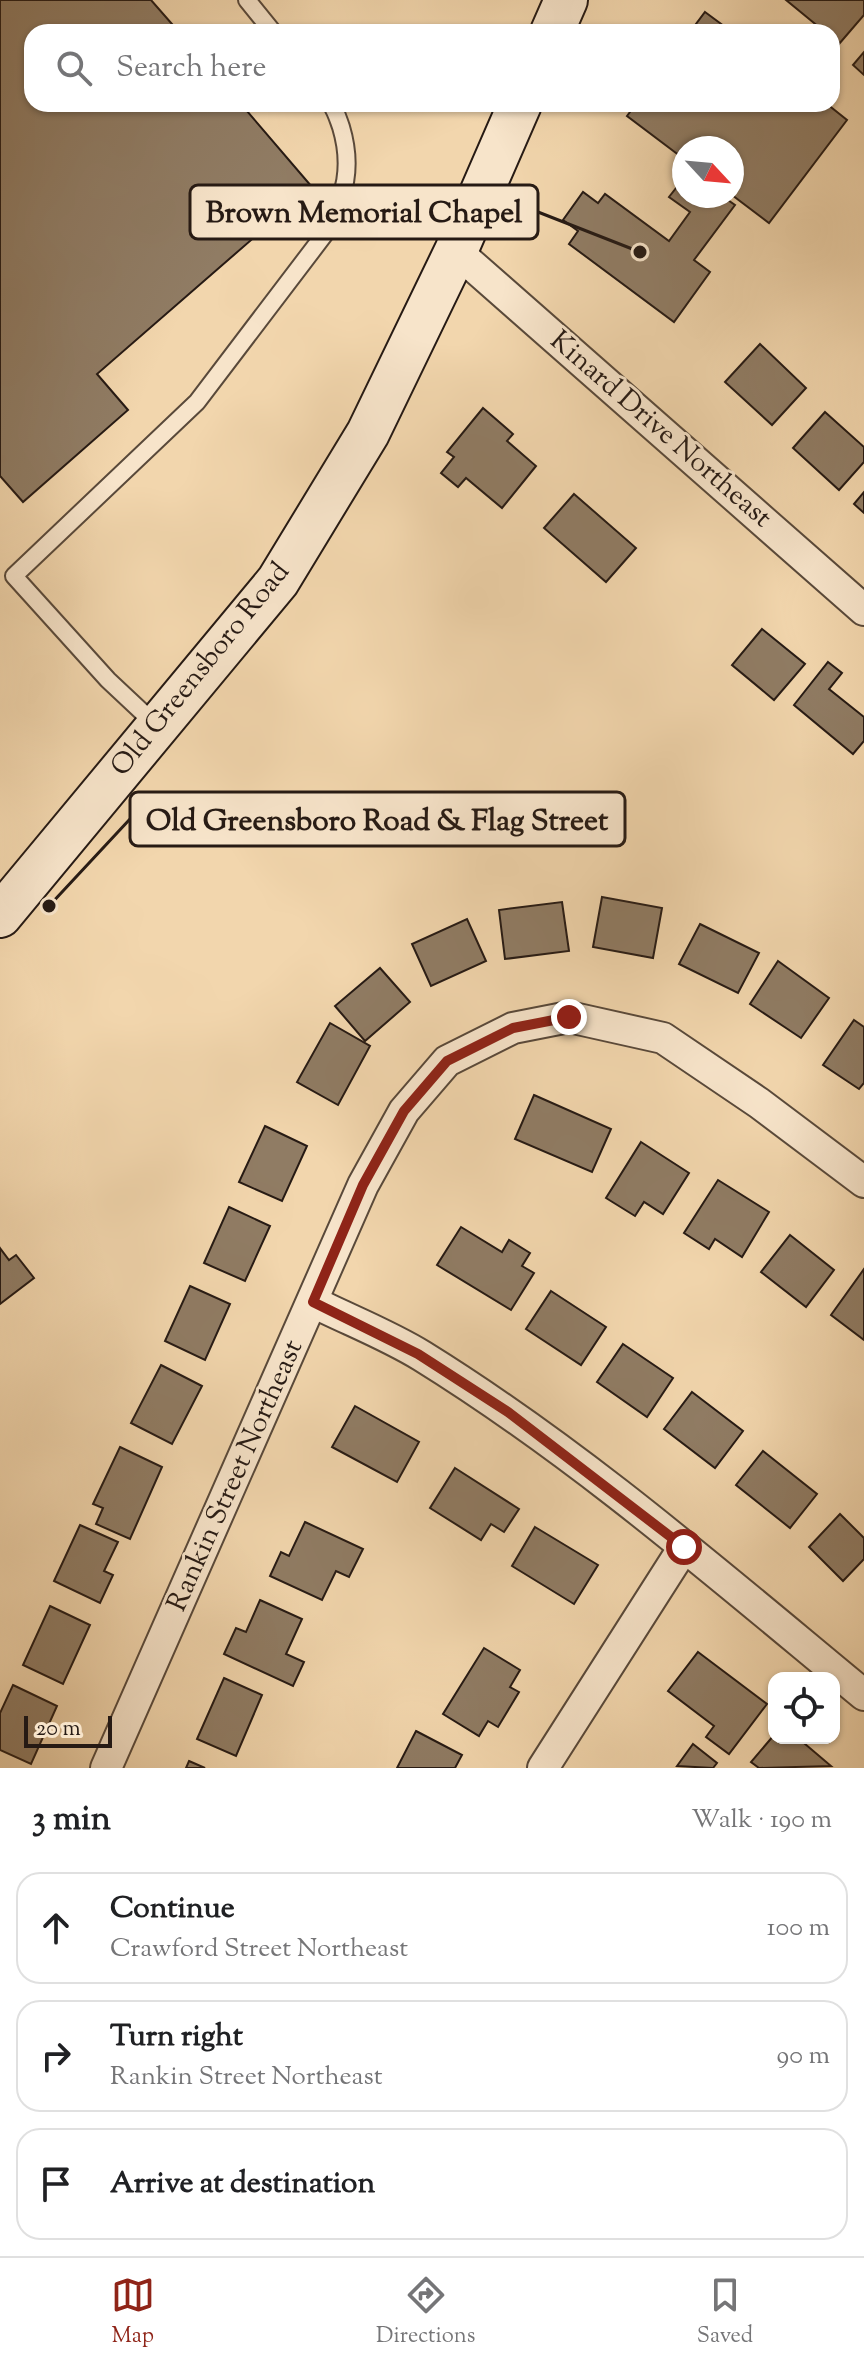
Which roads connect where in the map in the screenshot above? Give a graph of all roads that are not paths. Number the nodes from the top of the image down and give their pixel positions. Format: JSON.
{"nodes":[{"id":1,"x":247,"y":0,"type":"edge"},
{"id":2,"x":566,"y":0,"type":"edge"},
{"id":3,"x":266,"y":24,"type":"edge"},
{"id":4,"x":556,"y":24,"type":"edge"},
{"id":5,"x":336,"y":112,"type":"edge"},
{"id":6,"x":517,"y":112,"type":"edge"},
{"id":7,"x":456,"y":251,"type":"junction"},
{"id":8,"x":864,"y":610,"type":"edge"},
{"id":9,"x":157,"y":726,"type":"junction"},
{"id":10,"x":0,"y":916,"type":"edge"},
{"id":11,"x":864,"y":1182,"type":"edge"},
{"id":12,"x":313,"y":1302,"type":"junction"},
{"id":13,"x":684,"y":1547,"type":"junction"},
{"id":14,"x":864,"y":1695,"type":"edge"},
{"id":15,"x":106,"y":1768,"type":"edge"},
{"id":16,"x":543,"y":1768,"type":"edge"}],
"edges":[{"from":1,"to":3,"type":"lane"},
{"from":2,"to":4,"type":"street"},
{"from":5,"to":9,"type":"lane"},
{"from":6,"to":7,"type":"street","name":"Old Greensboro Road"},
{"from":7,"to":8,"type":"street","name":"Kinard Drive Northeast"},
{"from":7,"to":9,"type":"street","name":"Old Greensboro Road"},
{"from":9,"to":10,"type":"street","name":"Old Greensboro Road"},
{"from":11,"to":12,"type":"street","name":"Rankin Street Northeast"},
{"from":12,"to":13,"type":"street"},
{"from":12,"to":15,"type":"street","name":"Rankin Street Northeast"},
{"from":13,"to":14,"type":"street"},
{"from":13,"to":16,"type":"street"}]}
